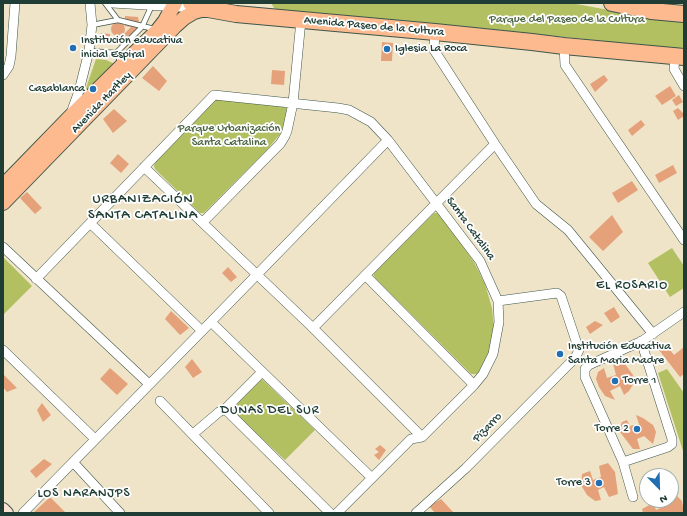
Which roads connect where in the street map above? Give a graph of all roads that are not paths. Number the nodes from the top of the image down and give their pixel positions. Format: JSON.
{"nodes":[{"id":1,"x":15,"y":3,"type":"edge"},
{"id":2,"x":90,"y":3,"type":"edge"},
{"id":3,"x":105,"y":3,"type":"edge"},
{"id":4,"x":112,"y":3,"type":"edge"},
{"id":5,"x":224,"y":3,"type":"edge"},
{"id":6,"x":263,"y":3,"type":"edge"},
{"id":7,"x":612,"y":3,"type":"edge"},
{"id":8,"x":152,"y":5,"type":"junction"},
{"id":9,"x":175,"y":5,"type":"edge"},
{"id":10,"x":201,"y":7,"type":"edge"},
{"id":11,"x":684,"y":14,"type":"edge"},
{"id":12,"x":283,"y":18,"type":"junction"},
{"id":13,"x":118,"y":20,"type":"junction"},
{"id":14,"x":301,"y":20,"type":"junction"},
{"id":15,"x":92,"y":25,"type":"junction"},
{"id":16,"x":142,"y":27,"type":"junction"},
{"id":17,"x":158,"y":30,"type":"junction"},
{"id":18,"x":436,"y":32,"type":"junction"},
{"id":19,"x":564,"y":46,"type":"junction"},
{"id":20,"x":89,"y":51,"type":"junction"},
{"id":21,"x":679,"y":57,"type":"edge"},
{"id":22,"x":120,"y":59,"type":"junction"},
{"id":23,"x":3,"y":75,"type":"edge"},
{"id":24,"x":684,"y":86,"type":"edge"},
{"id":25,"x":293,"y":103,"type":"junction"},
{"id":26,"x":69,"y":118,"type":"junction"},
{"id":27,"x":388,"y":140,"type":"junction"},
{"id":28,"x":495,"y":144,"type":"junction"},
{"id":29,"x":144,"y":167,"type":"junction"},
{"id":30,"x":3,"y":186,"type":"edge"},
{"id":31,"x":3,"y":203,"type":"edge"},
{"id":32,"x":436,"y":203,"type":"junction"},
{"id":33,"x":203,"y":222,"type":"junction"},
{"id":34,"x":90,"y":223,"type":"junction"},
{"id":35,"x":684,"y":240,"type":"edge"},
{"id":36,"x":3,"y":247,"type":"edge"},
{"id":37,"x":257,"y":275,"type":"junction"},
{"id":38,"x":365,"y":276,"type":"junction"},
{"id":39,"x":36,"y":279,"type":"junction"},
{"id":40,"x":498,"y":301,"type":"junction"},
{"id":41,"x":684,"y":312,"type":"edge"},
{"id":42,"x":212,"y":322,"type":"junction"},
{"id":43,"x":313,"y":328,"type":"junction"},
{"id":44,"x":202,"y":331,"type":"junction"},
{"id":45,"x":653,"y":334,"type":"junction"},
{"id":46,"x":641,"y":341,"type":"junction"},
{"id":47,"x":3,"y":350,"type":"edge"},
{"id":48,"x":262,"y":372,"type":"junction"},
{"id":49,"x":149,"y":384,"type":"junction"},
{"id":50,"x":474,"y":385,"type":"junction"},
{"id":51,"x":160,"y":401,"type":"dead end"},
{"id":52,"x":225,"y":409,"type":"junction"},
{"id":53,"x":193,"y":434,"type":"junction"},
{"id":54,"x":422,"y":437,"type":"junction"},
{"id":55,"x":95,"y":439,"type":"junction"},
{"id":56,"x":73,"y":462,"type":"junction"},
{"id":57,"x":623,"y":462,"type":"junction"},
{"id":58,"x":372,"y":478,"type":"junction"},
{"id":59,"x":633,"y":497,"type":"dead end"},
{"id":60,"x":3,"y":509,"type":"edge"},
{"id":61,"x":7,"y":513,"type":"edge"},
{"id":62,"x":24,"y":513,"type":"edge"},
{"id":63,"x":120,"y":513,"type":"edge"},
{"id":64,"x":269,"y":513,"type":"edge"},
{"id":65,"x":330,"y":513,"type":"edge"},
{"id":66,"x":337,"y":513,"type":"edge"},
{"id":67,"x":416,"y":513,"type":"edge"}],
"edges":[{"from":1,"to":23,"type":"street"},
{"from":2,"to":15,"type":"street"},
{"from":3,"to":13,"type":"lane"},
{"from":4,"to":8,"type":"street","name":"Avenida Paseo de la Cultura"},
{"from":5,"to":10,"type":"highway"},
{"from":6,"to":12,"type":"highway"},
{"from":7,"to":11,"type":"highway"},
{"from":8,"to":9,"type":"street","name":"Avenida Paseo de la Cultura"},
{"from":8,"to":16,"type":"lane"},
{"from":9,"to":10,"type":"street","name":"Avenida Paseo de la Cultura"},
{"from":9,"to":17,"type":"main road","name":"Avenida Hartley"},
{"from":10,"to":12,"type":"highway","name":"Avenida Paseo de la Cultura"},
{"from":10,"to":31,"type":"main road","name":"Avenida Hartley"},
{"from":12,"to":14,"type":"highway","name":"Avenida Paseo de la Cultura"},
{"from":13,"to":15,"type":"lane"},
{"from":13,"to":16,"type":"lane"},
{"from":14,"to":18,"type":"highway","name":"Avenida Paseo de la Cultura"},
{"from":14,"to":25,"type":"street"},
{"from":15,"to":20,"type":"street"},
{"from":16,"to":17,"type":"lane"},
{"from":16,"to":22,"type":"lane"},
{"from":17,"to":22,"type":"main road","name":"Avenida Hartley"},
{"from":18,"to":19,"type":"highway","name":"Avenida Paseo de la Cultura"},
{"from":18,"to":28,"type":"street"},
{"from":19,"to":21,"type":"highway","name":"Avenida Paseo de la Cultura"},
{"from":19,"to":35,"type":"street"},
{"from":20,"to":22,"type":"lane"},
{"from":20,"to":26,"type":"street"},
{"from":21,"to":24,"type":"street"},
{"from":22,"to":26,"type":"main road","name":"Avenida Hartley"},
{"from":25,"to":27,"type":"street","name":"Santa Catalina"},
{"from":25,"to":29,"type":"street","name":"Santa Catalina"},
{"from":25,"to":33,"type":"street"},
{"from":26,"to":30,"type":"main road","name":"Avenida Hartley"},
{"from":27,"to":32,"type":"street","name":"Santa Catalina"},
{"from":27,"to":37,"type":"street"},
{"from":28,"to":32,"type":"street"},
{"from":28,"to":45,"type":"street"},
{"from":29,"to":33,"type":"street"},
{"from":29,"to":34,"type":"street"},
{"from":32,"to":38,"type":"street"},
{"from":32,"to":40,"type":"street","name":"Santa Catalina"},
{"from":33,"to":37,"type":"street"},
{"from":34,"to":39,"type":"street"},
{"from":34,"to":44,"type":"street"},
{"from":36,"to":39,"type":"street"},
{"from":37,"to":42,"type":"street"},
{"from":37,"to":43,"type":"street"},
{"from":38,"to":43,"type":"street"},
{"from":38,"to":50,"type":"street"},
{"from":39,"to":49,"type":"street"},
{"from":40,"to":50,"type":"street","name":"Santa Catalina"},
{"from":40,"to":67,"type":"street","name":"Pizarro"},
{"from":41,"to":45,"type":"street"},
{"from":42,"to":44,"type":"street"},
{"from":42,"to":48,"type":"street"},
{"from":43,"to":54,"type":"street"},
{"from":44,"to":49,"type":"street"},
{"from":45,"to":46,"type":"street"},
{"from":46,"to":57,"type":"street"},
{"from":46,"to":57,"type":"street"},
{"from":47,"to":55,"type":"street"},
{"from":48,"to":52,"type":"street"},
{"from":48,"to":58,"type":"street"},
{"from":49,"to":55,"type":"street"},
{"from":50,"to":54,"type":"street","name":"Santa Catalina"},
{"from":51,"to":53,"type":"street"},
{"from":52,"to":53,"type":"street"},
{"from":52,"to":65,"type":"street"},
{"from":53,"to":64,"type":"street"},
{"from":54,"to":58,"type":"street","name":"Santa Catalina"},
{"from":55,"to":56,"type":"street"},
{"from":56,"to":62,"type":"street"},
{"from":56,"to":63,"type":"street"},
{"from":57,"to":59,"type":"street"},
{"from":58,"to":66,"type":"street","name":"Santa Catalina"},
{"from":60,"to":61,"type":"main road"}]}
